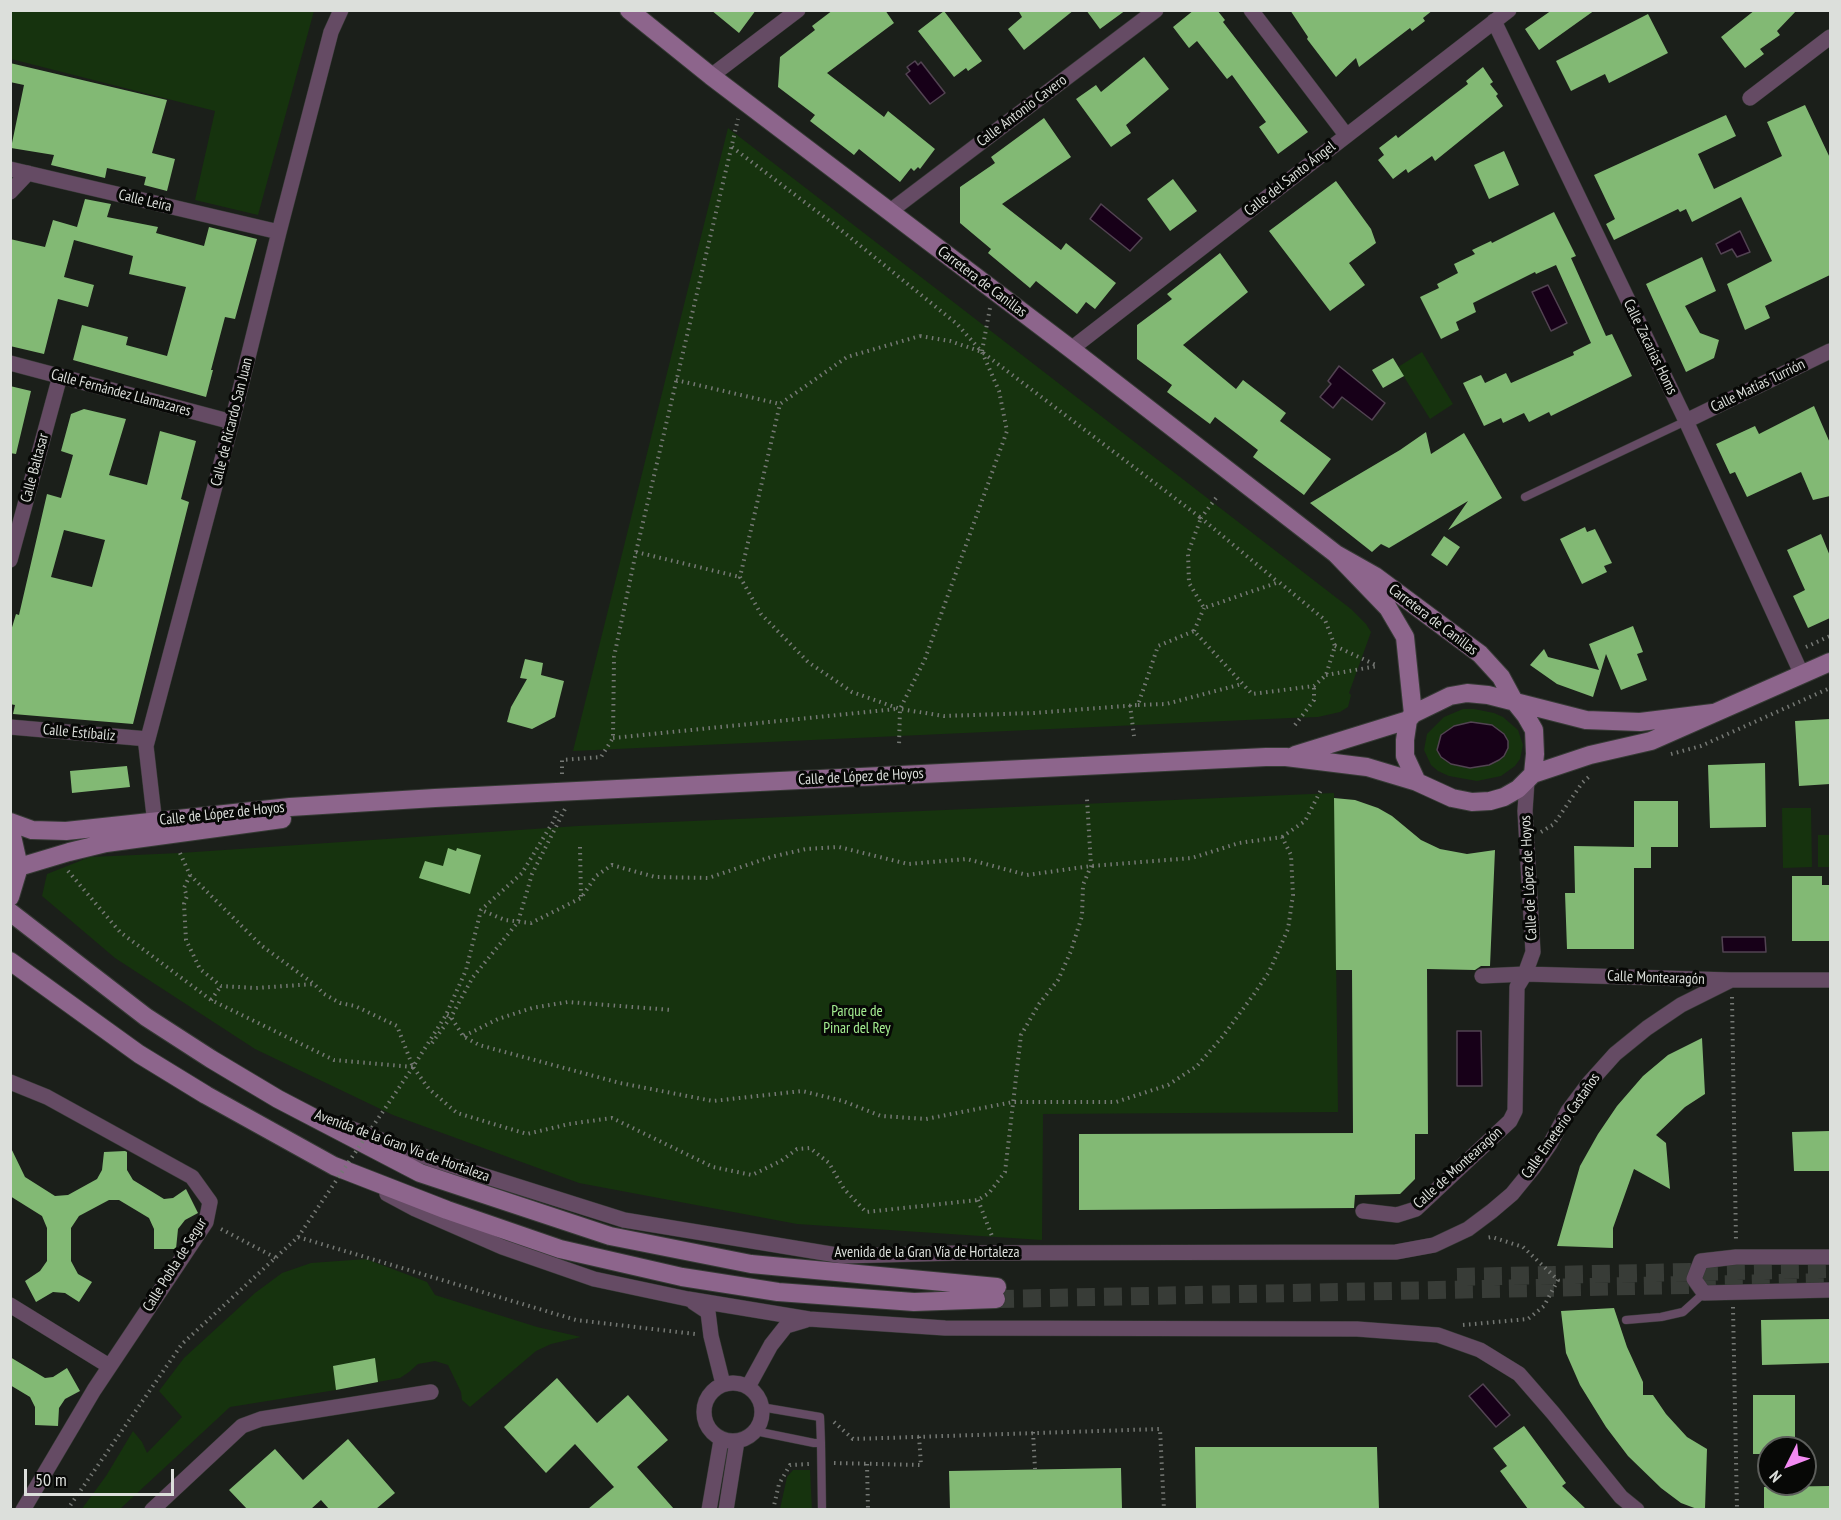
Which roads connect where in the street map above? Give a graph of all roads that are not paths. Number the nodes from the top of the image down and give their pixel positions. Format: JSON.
{"nodes":[{"id":1,"x":341,"y":10,"type":"edge"},
{"id":2,"x":629,"y":10,"type":"edge"},
{"id":3,"x":798,"y":10,"type":"edge"},
{"id":4,"x":1156,"y":10,"type":"edge"},
{"id":5,"x":1251,"y":10,"type":"edge"},
{"id":6,"x":1500,"y":15,"type":"edge"},
{"id":7,"x":1830,"y":37,"type":"edge"},
{"id":8,"x":711,"y":76,"type":"junction"},
{"id":9,"x":1750,"y":98,"type":"dead end"},
{"id":10,"x":1346,"y":135,"type":"junction"},
{"id":11,"x":10,"y":169,"type":"edge"},
{"id":12,"x":28,"y":173,"type":"junction"},
{"id":13,"x":10,"y":192,"type":"edge"},
{"id":14,"x":889,"y":212,"type":"junction"},
{"id":15,"x":279,"y":232,"type":"junction"},
{"id":16,"x":1071,"y":349,"type":"junction"},
{"id":17,"x":1830,"y":351,"type":"edge"},
{"id":18,"x":10,"y":363,"type":"edge"},
{"id":19,"x":60,"y":376,"type":"junction"},
{"id":20,"x":1686,"y":421,"type":"junction"},
{"id":21,"x":232,"y":422,"type":"junction"},
{"id":22,"x":1525,"y":496,"type":"dead end"},
{"id":23,"x":1336,"y":554,"type":"junction"},
{"id":24,"x":10,"y":560,"type":"edge"},
{"id":25,"x":1830,"y":662,"type":"edge"},
{"id":26,"x":1802,"y":675,"type":"junction"},
{"id":27,"x":1514,"y":701,"type":"junction"},
{"id":28,"x":1713,"y":713,"type":"junction"},
{"id":29,"x":1411,"y":717,"type":"junction"},
{"id":30,"x":10,"y":727,"type":"edge"},
{"id":31,"x":148,"y":740,"type":"junction"},
{"id":32,"x":1286,"y":757,"type":"junction"},
{"id":33,"x":1530,"y":778,"type":"junction"},
{"id":34,"x":1417,"y":782,"type":"junction"},
{"id":35,"x":10,"y":822,"type":"edge"},
{"id":36,"x":10,"y":827,"type":"edge"},
{"id":37,"x":155,"y":829,"type":"junction"},
{"id":38,"x":19,"y":867,"type":"junction"},
{"id":39,"x":10,"y":897,"type":"edge"},
{"id":40,"x":10,"y":912,"type":"edge"},
{"id":41,"x":10,"y":961,"type":"edge"},
{"id":42,"x":1525,"y":974,"type":"junction"},
{"id":43,"x":1482,"y":976,"type":"dead end"},
{"id":44,"x":1731,"y":980,"type":"junction"},
{"id":45,"x":1830,"y":980,"type":"edge"},
{"id":46,"x":10,"y":1082,"type":"edge"},
{"id":47,"x":278,"y":1099,"type":"junction"},
{"id":48,"x":334,"y":1166,"type":"junction"},
{"id":49,"x":1512,"y":1194,"type":"joint"},
{"id":50,"x":1363,"y":1211,"type":"dead end"},
{"id":51,"x":1830,"y":1257,"type":"edge"},
{"id":52,"x":1830,"y":1290,"type":"edge"},
{"id":53,"x":1704,"y":1293,"type":"junction"},
{"id":54,"x":688,"y":1299,"type":"junction"},
{"id":55,"x":10,"y":1305,"type":"edge"},
{"id":56,"x":809,"y":1319,"type":"junction"},
{"id":57,"x":1626,"y":1320,"type":"dead end"},
{"id":58,"x":109,"y":1366,"type":"junction"},
{"id":59,"x":723,"y":1384,"type":"junction"},
{"id":60,"x":748,"y":1387,"type":"junction"},
{"id":61,"x":431,"y":1392,"type":"dead end"},
{"id":62,"x":762,"y":1407,"type":"junction"},
{"id":63,"x":755,"y":1431,"type":"junction"},
{"id":64,"x":721,"y":1440,"type":"junction"},
{"id":65,"x":737,"y":1442,"type":"junction"},
{"id":66,"x":821,"y":1443,"type":"junction"},
{"id":67,"x":23,"y":1509,"type":"edge"},
{"id":68,"x":152,"y":1509,"type":"edge"},
{"id":69,"x":709,"y":1509,"type":"edge"},
{"id":70,"x":726,"y":1509,"type":"edge"},
{"id":71,"x":822,"y":1509,"type":"edge"},
{"id":72,"x":1637,"y":1509,"type":"edge"}],
"edges":[{"from":1,"to":15,"type":"street","name":"Calle de Ricardo San Juan"},
{"from":2,"to":8,"type":"street","name":"Carretera de Canillas"},
{"from":3,"to":8,"type":"street"},
{"from":4,"to":14,"type":"street","name":"Calle Antonio Cavero"},
{"from":5,"to":10,"type":"street"},
{"from":6,"to":10,"type":"street","name":"Calle del Santo Ángel"},
{"from":6,"to":20,"type":"street","name":"Calle Zacarías Homs"},
{"from":7,"to":9,"type":"street"},
{"from":8,"to":14,"type":"street","name":"Carretera de Canillas"},
{"from":10,"to":16,"type":"street","name":"Calle del Santo Ángel"},
{"from":11,"to":12,"type":"street","name":"Calle Leira"},
{"from":12,"to":13,"type":"street"},
{"from":12,"to":15,"type":"street","name":"Calle Leira"},
{"from":14,"to":16,"type":"street","name":"Carretera de Canillas"},
{"from":15,"to":21,"type":"street","name":"Calle de Ricardo San Juan"},
{"from":16,"to":23,"type":"street","name":"Carretera de Canillas"},
{"from":17,"to":20,"type":"street","name":"Calle Matías Turrión"},
{"from":18,"to":19,"type":"street","name":"Calle Fernández Llamazares"},
{"from":19,"to":21,"type":"street","name":"Calle Fernández Llamazares"},
{"from":19,"to":24,"type":"street","name":"Calle Baltasar"},
{"from":20,"to":22,"type":"lane"},
{"from":20,"to":26,"type":"street","name":"Calle Zacarías Homs"},
{"from":21,"to":31,"type":"street","name":"Calle de Ricardo San Juan"},
{"from":23,"to":27,"type":"street","name":"Carretera de Canillas"},
{"from":23,"to":29,"type":"street","name":"Carretera de Canillas"},
{"from":25,"to":26,"type":"street"},
{"from":26,"to":28,"type":"street"},
{"from":27,"to":28,"type":"street"},
{"from":27,"to":29,"type":"street"},
{"from":27,"to":33,"type":"street"},
{"from":28,"to":33,"type":"street"},
{"from":29,"to":32,"type":"street","name":"Calle de López de Hoyos"},
{"from":29,"to":34,"type":"street"},
{"from":30,"to":31,"type":"street","name":"Calle Estíbaliz"},
{"from":31,"to":37,"type":"street","name":"Calle de Ricardo San Juan"},
{"from":32,"to":34,"type":"street","name":"Calle de López de Hoyos"},
{"from":32,"to":37,"type":"street","name":"Calle de López de Hoyos"},
{"from":33,"to":34,"type":"street"},
{"from":33,"to":42,"type":"street","name":"Calle de López de Hoyos"},
{"from":35,"to":37,"type":"street","name":"Calle de López de Hoyos"},
{"from":36,"to":38,"type":"street"},
{"from":37,"to":38,"type":"street","name":"Calle de López de Hoyos"},
{"from":38,"to":39,"type":"street"},
{"from":40,"to":47,"type":"street","name":"Avenida de la Gran Vía de Hortaleza"},
{"from":41,"to":48,"type":"street","name":"Avenida de la Gran Vía de Hortaleza"},
{"from":42,"to":43,"type":"street","name":"Calle Montearagón"},
{"from":42,"to":44,"type":"street","name":"Calle Montearagón"},
{"from":42,"to":50,"type":"street","name":"Calle de Montearagón"},
{"from":44,"to":45,"type":"street","name":"Calle Montearagón"},
{"from":44,"to":49,"type":"street","name":"Calle Emeterio Castaños"},
{"from":46,"to":58,"type":"street","name":"Calle Pobla de Segur"},
{"from":47,"to":48,"type":"street","name":"Avenida de la Gran Vía de Hortaleza"},
{"from":47,"to":49,"type":"street","name":"Avenida de la Gran Vía de Hortaleza"},
{"from":48,"to":54,"type":"street","name":"Avenida de la Gran Vía de Hortaleza"},
{"from":51,"to":53,"type":"street"},
{"from":52,"to":53,"type":"street"},
{"from":53,"to":57,"type":"lane"},
{"from":54,"to":56,"type":"street","name":"Avenida de la Gran Vía de Hortaleza"},
{"from":54,"to":59,"type":"street","name":"Avenida de la Gran Vía de Hortaleza"},
{"from":55,"to":58,"type":"street"},
{"from":56,"to":60,"type":"street","name":"Avenida de la Gran Vía de Hortaleza"},
{"from":56,"to":72,"type":"street","name":"Avenida de la Gran Vía de Hortaleza"},
{"from":58,"to":67,"type":"street","name":"Calle Pobla de Segur"},
{"from":59,"to":60,"type":"street"},
{"from":59,"to":64,"type":"street"},
{"from":60,"to":62,"type":"street"},
{"from":61,"to":68,"type":"street"},
{"from":62,"to":63,"type":"street"},
{"from":62,"to":66,"type":"lane"},
{"from":63,"to":65,"type":"street"},
{"from":63,"to":66,"type":"lane"},
{"from":64,"to":65,"type":"street"},
{"from":64,"to":69,"type":"street"},
{"from":65,"to":70,"type":"street"},
{"from":66,"to":71,"type":"lane"}]}
